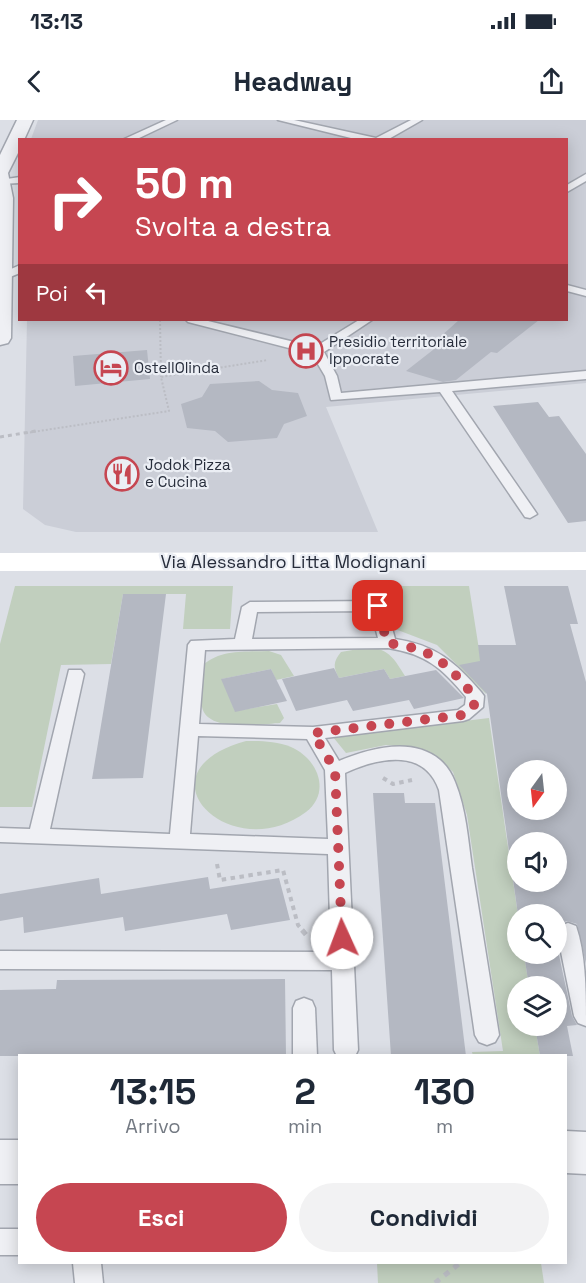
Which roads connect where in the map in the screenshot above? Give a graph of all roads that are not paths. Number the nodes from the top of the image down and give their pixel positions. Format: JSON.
{"nodes":[{"id":1,"x":25,"y":120,"type":"edge"},
{"id":2,"x":173,"y":120,"type":"edge"},
{"id":3,"x":282,"y":120,"type":"edge"},
{"id":4,"x":418,"y":120,"type":"edge"},
{"id":5,"x":131,"y":138,"type":"edge"},
{"id":6,"x":364,"y":138,"type":"edge"},
{"id":7,"x":384,"y":138,"type":"edge"},
{"id":8,"x":8,"y":141,"type":"edge"},
{"id":9,"x":5,"y":177,"type":"edge"},
{"id":10,"x":586,"y":177,"type":"edge"},
{"id":11,"x":576,"y":183,"type":"edge"},
{"id":12,"x":2,"y":224,"type":"edge"},
{"id":13,"x":18,"y":269,"type":"edge"},
{"id":14,"x":0,"y":278,"type":"edge"},
{"id":15,"x":568,"y":288,"type":"edge"},
{"id":16,"x":586,"y":293,"type":"edge"},
{"id":17,"x":196,"y":321,"type":"edge"},
{"id":18,"x":364,"y":321,"type":"edge"},
{"id":19,"x":0,"y":338,"type":"edge"},
{"id":20,"x":317,"y":351,"type":"junction"},
{"id":21,"x":586,"y":375,"type":"edge"},
{"id":22,"x":444,"y":388,"type":"junction"},
{"id":23,"x":530,"y":514,"type":"dead end"},
{"id":24,"x":586,"y":561,"type":"edge"},
{"id":25,"x":0,"y":562,"type":"edge"},
{"id":26,"x":387,"y":643,"type":"junction"},
{"id":27,"x":243,"y":644,"type":"junction"},
{"id":28,"x":75,"y":674,"type":"dead end"},
{"id":29,"x":190,"y":730,"type":"junction"},
{"id":30,"x":313,"y":733,"type":"junction"},
{"id":31,"x":335,"y":770,"type":"junction"},
{"id":32,"x":0,"y":835,"type":"edge"},
{"id":33,"x":38,"y":837,"type":"junction"},
{"id":34,"x":179,"y":842,"type":"junction"},
{"id":35,"x":338,"y":847,"type":"junction"},
{"id":36,"x":568,"y":932,"type":"dead end"},
{"id":37,"x":0,"y":960,"type":"edge"},
{"id":38,"x":335,"y":961,"type":"junction"},
{"id":39,"x":304,"y":1008,"type":"dead end"},
{"id":40,"x":586,"y":1016,"type":"edge"},
{"id":41,"x":487,"y":1035,"type":"dead end"},
{"id":42,"x":346,"y":1050,"type":"dead end"},
{"id":43,"x":305,"y":1054,"type":"edge"},
{"id":44,"x":567,"y":1152,"type":"edge"},
{"id":45,"x":586,"y":1153,"type":"edge"},
{"id":46,"x":0,"y":1162,"type":"edge"},
{"id":47,"x":18,"y":1162,"type":"edge"},
{"id":48,"x":0,"y":1242,"type":"edge"},
{"id":49,"x":18,"y":1242,"type":"edge"},
{"id":50,"x":87,"y":1264,"type":"edge"},
{"id":51,"x":89,"y":1283,"type":"edge"}],
"edges":[{"from":1,"to":8,"type":"street"},
{"from":2,"to":5,"type":"lane"},
{"from":3,"to":6,"type":"lane"},
{"from":4,"to":7,"type":"lane"},
{"from":8,"to":9,"type":"street"},
{"from":9,"to":12,"type":"street"},
{"from":10,"to":11,"type":"lane"},
{"from":12,"to":14,"type":"street"},
{"from":13,"to":14,"type":"lane"},
{"from":14,"to":19,"type":"street"},
{"from":15,"to":16,"type":"lane"},
{"from":17,"to":20,"type":"lane"},
{"from":18,"to":20,"type":"lane"},
{"from":20,"to":22,"type":"lane"},
{"from":21,"to":22,"type":"lane"},
{"from":22,"to":23,"type":"lane"},
{"from":24,"to":25,"type":"street","name":"Via Alessandro Litta Modignani"},
{"from":26,"to":27,"type":"lane"},
{"from":26,"to":27,"type":"lane"},
{"from":26,"to":30,"type":"lane"},
{"from":27,"to":29,"type":"lane"},
{"from":28,"to":33,"type":"lane"},
{"from":29,"to":30,"type":"lane"},
{"from":29,"to":34,"type":"lane"},
{"from":30,"to":31,"type":"lane"},
{"from":31,"to":35,"type":"lane"},
{"from":31,"to":41,"type":"lane"},
{"from":32,"to":33,"type":"lane"},
{"from":33,"to":34,"type":"lane"},
{"from":34,"to":35,"type":"lane"},
{"from":35,"to":38,"type":"lane"},
{"from":36,"to":40,"type":"lane"},
{"from":37,"to":38,"type":"lane"},
{"from":38,"to":42,"type":"lane"},
{"from":39,"to":43,"type":"lane"},
{"from":44,"to":45,"type":"street"},
{"from":46,"to":47,"type":"street"},
{"from":48,"to":49,"type":"lane"},
{"from":50,"to":51,"type":"lane"}]}
